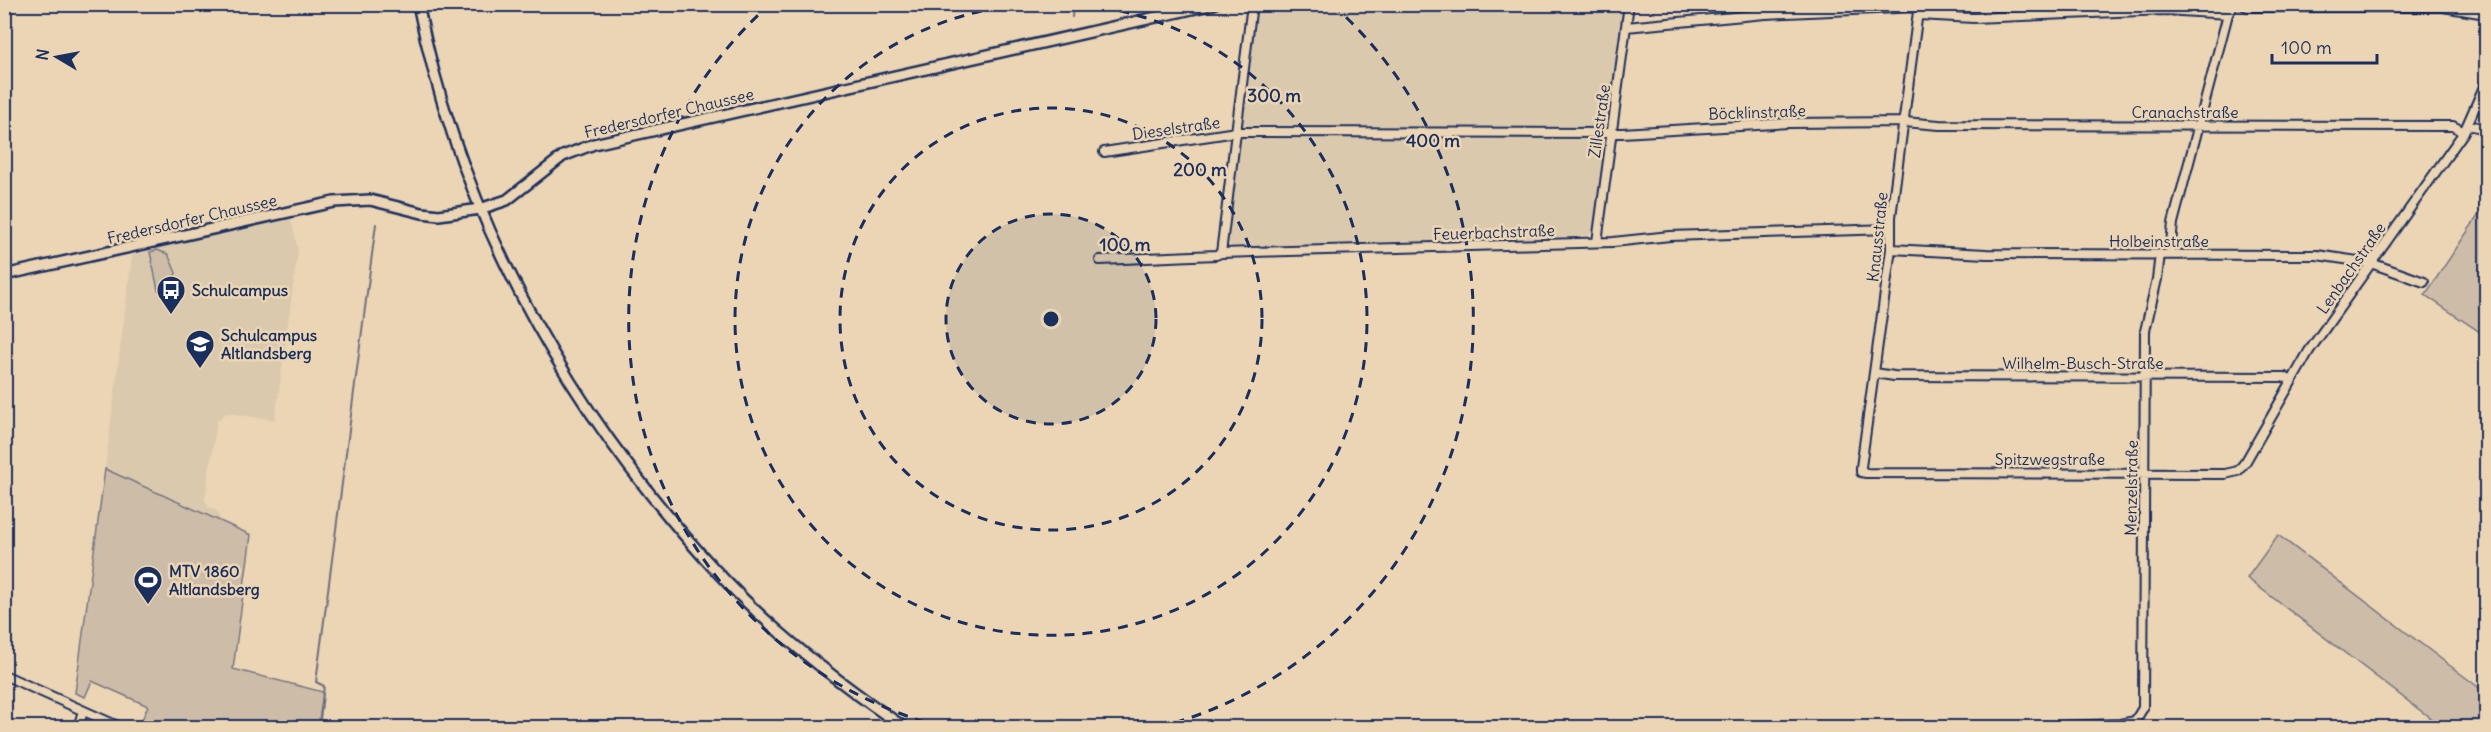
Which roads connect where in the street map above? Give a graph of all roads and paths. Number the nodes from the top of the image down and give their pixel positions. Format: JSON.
{"nodes":[{"id":1,"x":418,"y":4,"type":"edge"},
{"id":2,"x":1214,"y":4,"type":"edge"},
{"id":3,"x":1252,"y":4,"type":"edge"},
{"id":4,"x":1629,"y":4,"type":"edge"},
{"id":5,"x":2234,"y":4,"type":"edge"},
{"id":6,"x":2241,"y":4,"type":"edge"},
{"id":7,"x":2096,"y":8,"type":"edge"},
{"id":8,"x":1919,"y":9,"type":"edge"},
{"id":9,"x":2228,"y":14,"type":"junction"},
{"id":10,"x":2487,"y":14,"type":"edge"},
{"id":11,"x":1626,"y":27,"type":"junction"},
{"id":12,"x":2487,"y":82,"type":"edge"},
{"id":13,"x":1904,"y":122,"type":"junction"},
{"id":14,"x":2468,"y":125,"type":"junction"},
{"id":15,"x":2199,"y":126,"type":"junction"},
{"id":16,"x":2487,"y":129,"type":"edge"},
{"id":17,"x":1236,"y":132,"type":"junction"},
{"id":18,"x":1611,"y":132,"type":"junction"},
{"id":19,"x":2464,"y":132,"type":"junction"},
{"id":20,"x":1104,"y":152,"type":"dead end"},
{"id":21,"x":480,"y":209,"type":"junction"},
{"id":22,"x":1890,"y":229,"type":"junction"},
{"id":23,"x":1597,"y":242,"type":"junction"},
{"id":24,"x":1891,"y":249,"type":"junction"},
{"id":25,"x":1221,"y":253,"type":"junction"},
{"id":26,"x":2160,"y":254,"type":"junction"},
{"id":27,"x":2170,"y":254,"type":"junction"},
{"id":28,"x":1100,"y":260,"type":"dead end"},
{"id":29,"x":2371,"y":262,"type":"junction"},
{"id":30,"x":4,"y":275,"type":"edge"},
{"id":31,"x":2424,"y":282,"type":"dead end"},
{"id":32,"x":1875,"y":373,"type":"junction"},
{"id":33,"x":2145,"y":376,"type":"junction"},
{"id":34,"x":2291,"y":381,"type":"junction"},
{"id":35,"x":2238,"y":471,"type":"joint"},
{"id":36,"x":1861,"y":472,"type":"joint"},
{"id":37,"x":2145,"y":473,"type":"junction"},
{"id":38,"x":4,"y":675,"type":"edge"},
{"id":39,"x":83,"y":711,"type":"junction"},
{"id":40,"x":78,"y":728,"type":"edge"},
{"id":41,"x":122,"y":728,"type":"edge"},
{"id":42,"x":905,"y":728,"type":"edge"},
{"id":43,"x":2007,"y":728,"type":"edge"}],
"edges":[{"from":1,"to":21,"type":"main road"},
{"from":2,"to":21,"type":"main road","name":"Fredersdorfer Chaussee"},
{"from":3,"to":17,"type":"street"},
{"from":4,"to":11,"type":"street","name":"Zillestraße"},
{"from":5,"to":9,"type":"street"},
{"from":6,"to":10,"type":"street"},
{"from":7,"to":8,"type":"street"},
{"from":7,"to":9,"type":"street"},
{"from":8,"to":11,"type":"street"},
{"from":8,"to":13,"type":"street","name":"Knausstraße"},
{"from":9,"to":15,"type":"street"},
{"from":11,"to":18,"type":"street","name":"Zillestraße"},
{"from":12,"to":14,"type":"street","name":"Lenbachstraße"},
{"from":13,"to":15,"type":"street","name":"Cranachstraße"},
{"from":13,"to":18,"type":"street","name":"Böcklinstraße"},
{"from":13,"to":22,"type":"street","name":"Knausstraße"},
{"from":14,"to":16,"type":"street"},
{"from":14,"to":19,"type":"street","name":"Lenbachstraße"},
{"from":15,"to":19,"type":"street","name":"Cranachstraße"},
{"from":15,"to":27,"type":"street"},
{"from":17,"to":18,"type":"street","name":"Dieselstraße"},
{"from":17,"to":20,"type":"street","name":"Dieselstraße"},
{"from":17,"to":25,"type":"street"},
{"from":18,"to":23,"type":"street","name":"Zillestraße"},
{"from":19,"to":29,"type":"street","name":"Lenbachstraße"},
{"from":21,"to":30,"type":"main road","name":"Fredersdorfer Chaussee"},
{"from":21,"to":42,"type":"main road"},
{"from":22,"to":23,"type":"street","name":"Feuerbachstraße"},
{"from":22,"to":24,"type":"street","name":"Knausstraße"},
{"from":23,"to":25,"type":"street","name":"Feuerbachstraße"},
{"from":24,"to":26,"type":"street","name":"Holbeinstraße"},
{"from":24,"to":32,"type":"street","name":"Knausstraße"},
{"from":25,"to":28,"type":"street","name":"Feuerbachstraße"},
{"from":26,"to":27,"type":"street","name":"Holbeinstraße"},
{"from":26,"to":33,"type":"street","name":"Menzelstraße"},
{"from":27,"to":29,"type":"street","name":"Holbeinstraße"},
{"from":29,"to":31,"type":"street","name":"Holbeinstraße"},
{"from":29,"to":34,"type":"street","name":"Lenbachstraße"},
{"from":32,"to":33,"type":"street","name":"Wilhelm-Busch-Straße"},
{"from":32,"to":36,"type":"street","name":"Knausstraße"},
{"from":33,"to":34,"type":"street","name":"Wilhelm-Busch-Straße"},
{"from":33,"to":37,"type":"street","name":"Menzelstraße"},
{"from":34,"to":35,"type":"street","name":"Lenbachstraße"},
{"from":35,"to":37,"type":"street","name":"Spitzwegstraße"},
{"from":36,"to":37,"type":"street","name":"Spitzwegstraße"},
{"from":37,"to":43,"type":"street","name":"Menzelstraße"},
{"from":38,"to":39,"type":"street"},
{"from":39,"to":40,"type":"street"},
{"from":39,"to":41,"type":"street"}]}
